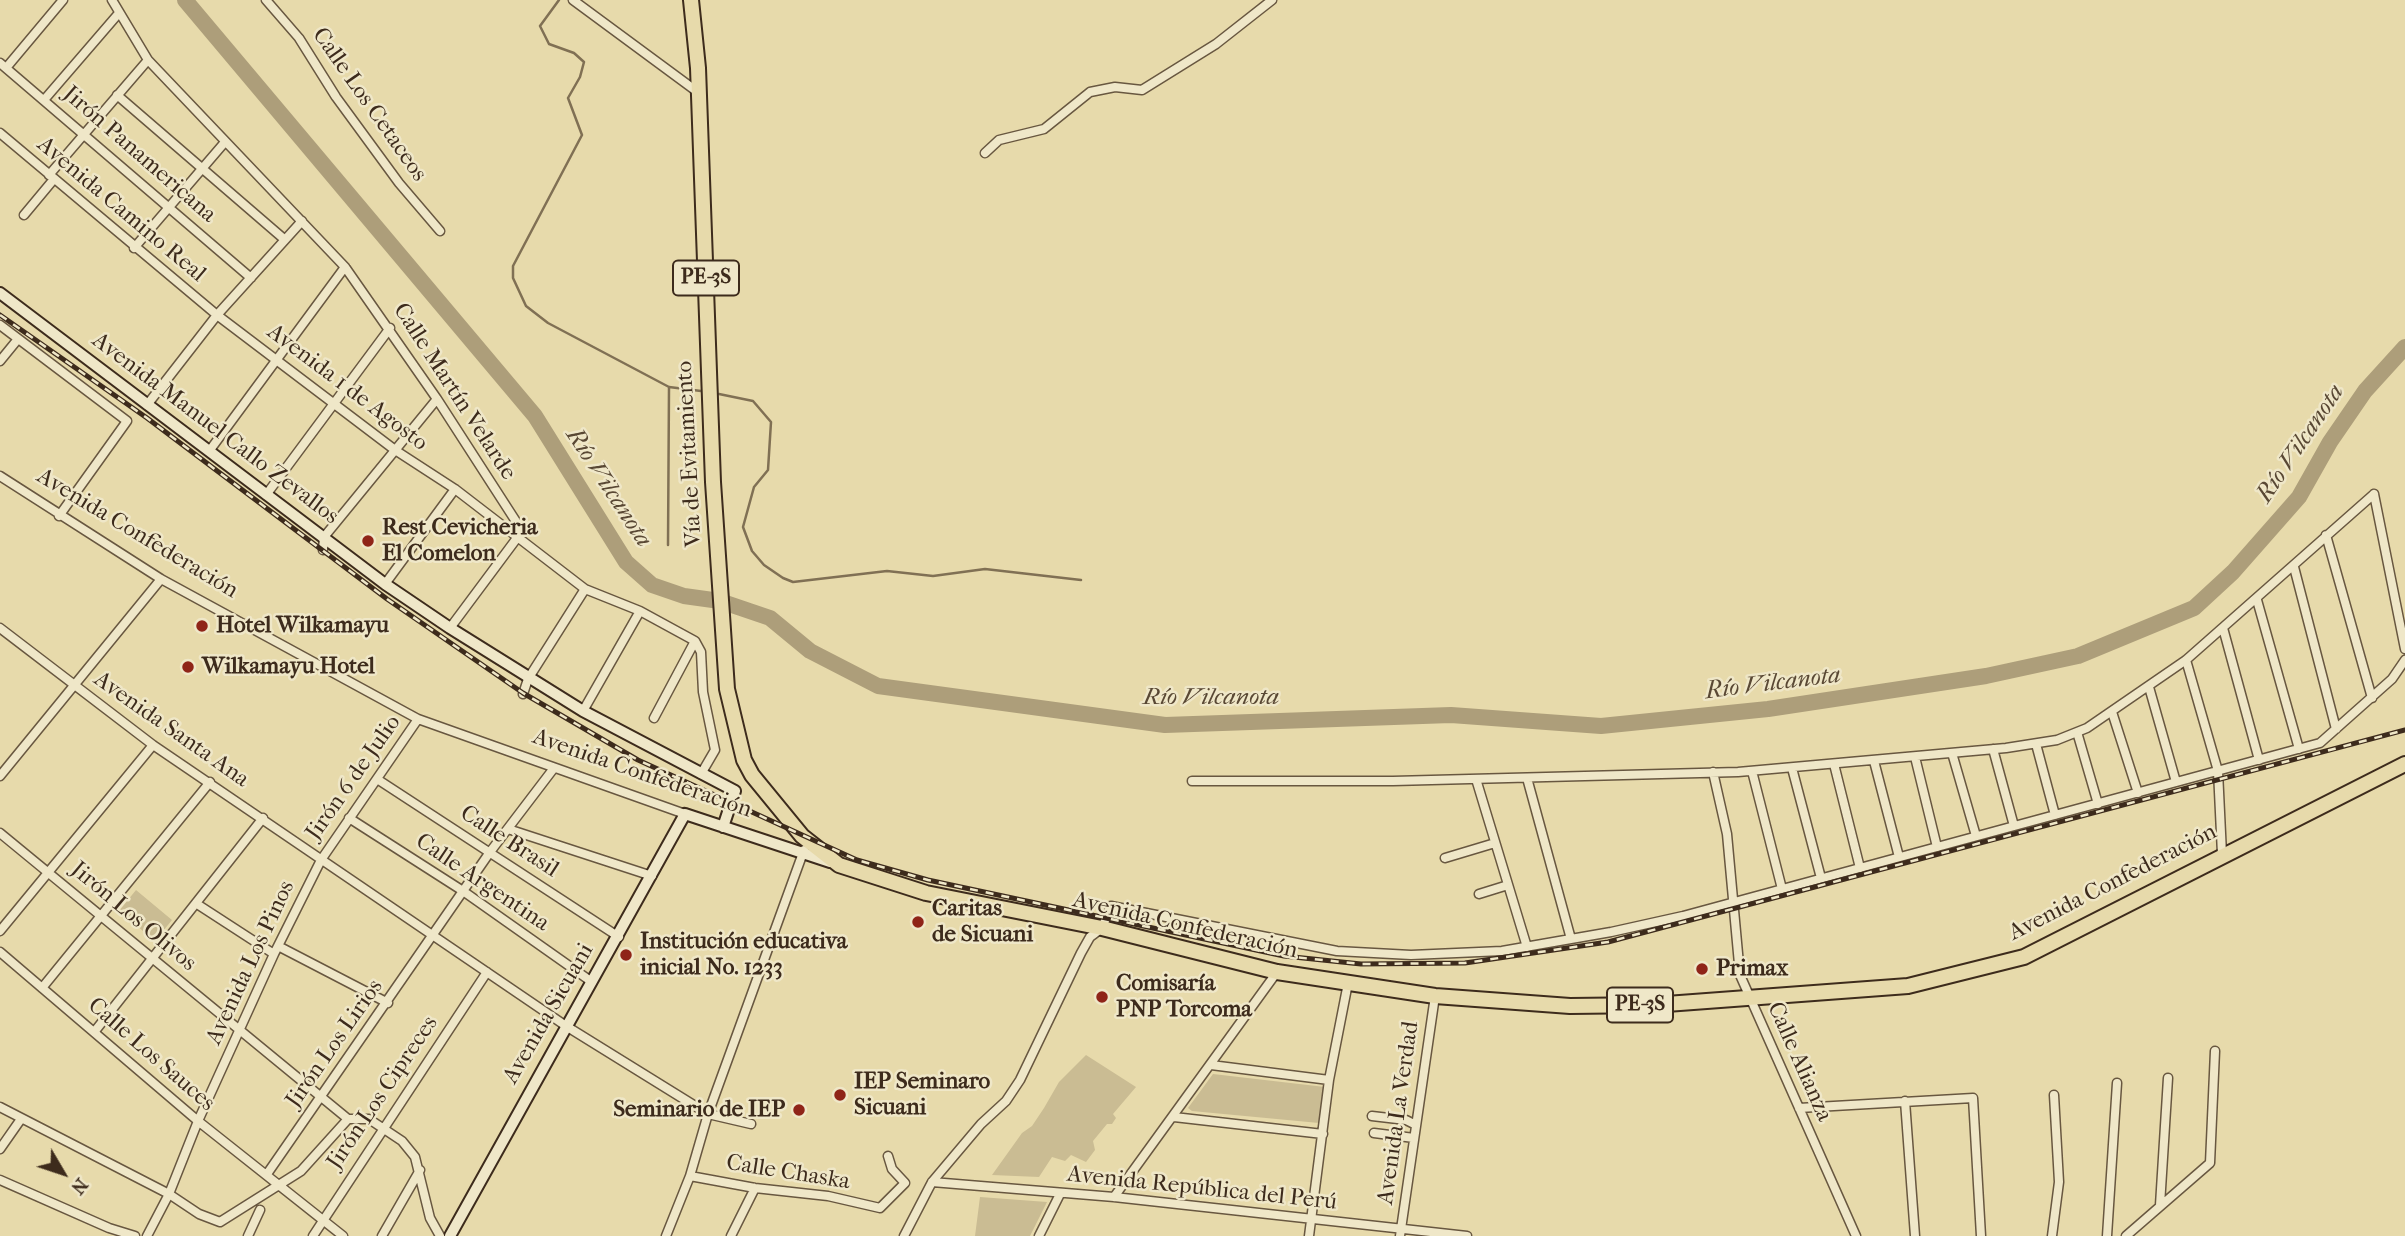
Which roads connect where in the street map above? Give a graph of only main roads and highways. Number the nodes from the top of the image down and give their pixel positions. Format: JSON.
{"nodes":[{"id":1,"x":691,"y":0,"type":"edge"},
{"id":2,"x":2405,"y":764,"type":"edge"},
{"id":3,"x":839,"y":865,"type":"joint"}],
"edges":[{"from":1,"to":3,"type":"highway","name":"Vía de Evitamiento","number":"PE-3S"},
{"from":2,"to":3,"type":"highway","name":"Avenida Confederación","number":"PE-3S"}]}
